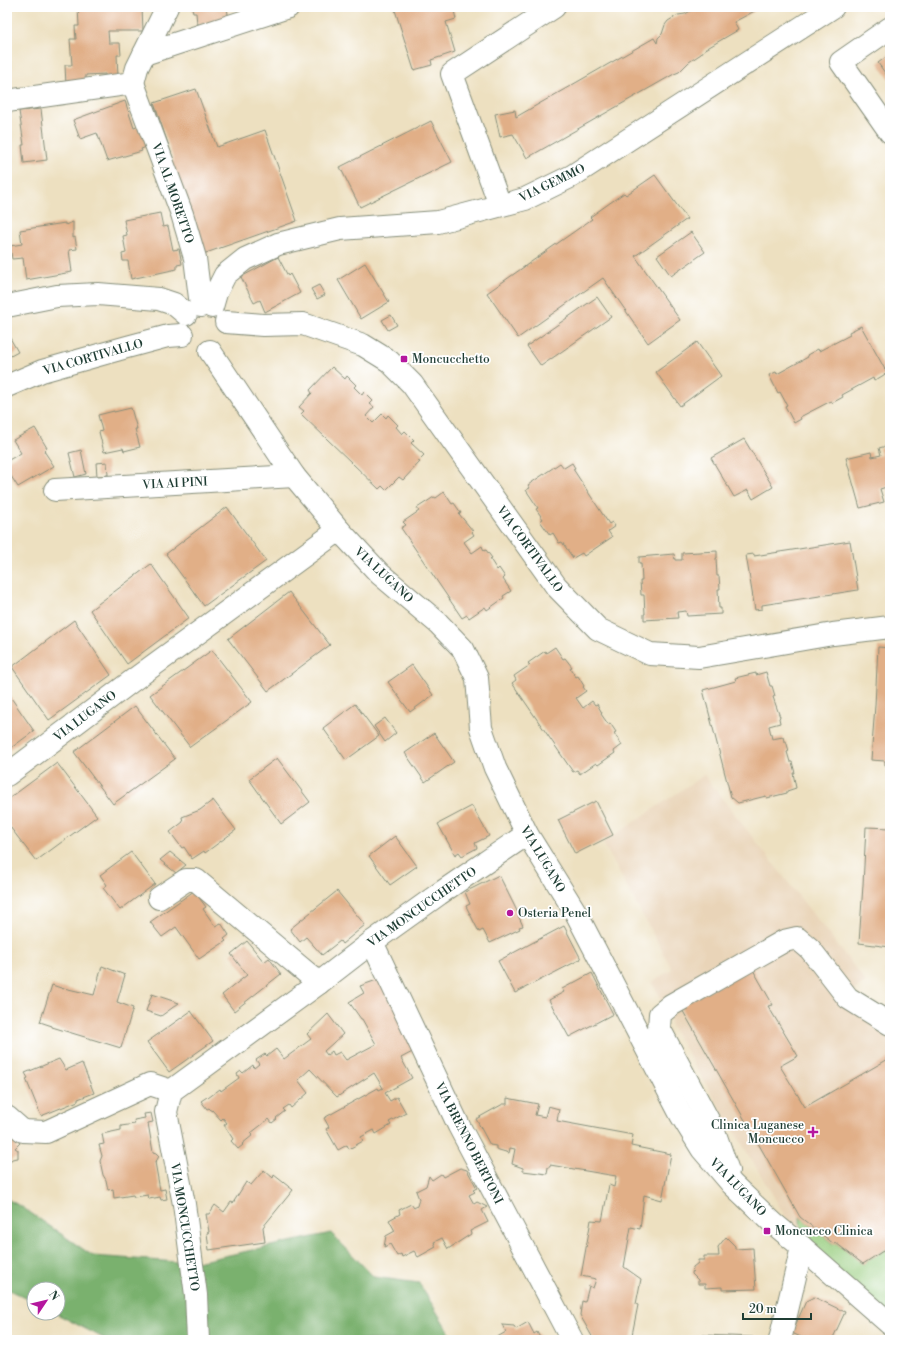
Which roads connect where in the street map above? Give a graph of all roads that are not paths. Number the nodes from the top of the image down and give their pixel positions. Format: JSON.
{"nodes":[{"id":1,"x":167,"y":7,"type":"edge"},
{"id":2,"x":288,"y":7,"type":"edge"},
{"id":3,"x":554,"y":7,"type":"edge"},
{"id":4,"x":833,"y":7,"type":"edge"},
{"id":5,"x":890,"y":28,"type":"edge"},
{"id":6,"x":144,"y":54,"type":"junction"},
{"id":7,"x":132,"y":83,"type":"junction"},
{"id":8,"x":7,"y":101,"type":"edge"},
{"id":9,"x":890,"y":132,"type":"edge"},
{"id":10,"x":500,"y":205,"type":"junction"},
{"id":11,"x":7,"y":306,"type":"edge"},
{"id":12,"x":201,"y":317,"type":"junction"},
{"id":13,"x":210,"y":351,"type":"junction"},
{"id":14,"x":7,"y":386,"type":"edge"},
{"id":15,"x":294,"y":476,"type":"junction"},
{"id":16,"x":55,"y":490,"type":"dead end"},
{"id":17,"x":338,"y":530,"type":"junction"},
{"id":18,"x":890,"y":627,"type":"edge"},
{"id":19,"x":7,"y":775,"type":"edge"},
{"id":20,"x":527,"y":834,"type":"junction"},
{"id":21,"x":159,"y":898,"type":"dead end"},
{"id":22,"x":372,"y":942,"type":"junction"},
{"id":23,"x":319,"y":983,"type":"junction"},
{"id":24,"x":890,"y":1024,"type":"edge"},
{"id":25,"x":171,"y":1091,"type":"junction"},
{"id":26,"x":7,"y":1117,"type":"edge"},
{"id":27,"x":732,"y":1184,"type":"junction"},
{"id":28,"x":802,"y":1247,"type":"junction"},
{"id":29,"x":890,"y":1324,"type":"edge"},
{"id":30,"x":198,"y":1340,"type":"edge"},
{"id":31,"x":572,"y":1340,"type":"edge"},
{"id":32,"x":780,"y":1340,"type":"edge"}],
"edges":[{"from":1,"to":6,"type":"street"},
{"from":2,"to":6,"type":"street"},
{"from":3,"to":10,"type":"street"},
{"from":4,"to":10,"type":"street","name":"VIA GEMMO"},
{"from":5,"to":9,"type":"street"},
{"from":6,"to":7,"type":"street"},
{"from":7,"to":8,"type":"street"},
{"from":7,"to":12,"type":"street","name":"VIA AL MORETTO"},
{"from":10,"to":12,"type":"street","name":"VIA GEMMO"},
{"from":11,"to":12,"type":"street"},
{"from":12,"to":13,"type":"street"},
{"from":12,"to":13,"type":"street"},
{"from":12,"to":14,"type":"street","name":"VIA CORTIVALLO"},
{"from":12,"to":18,"type":"street","name":"VIA CORTIVALLO"},
{"from":13,"to":15,"type":"street","name":"VIA LUGANO"},
{"from":15,"to":16,"type":"street","name":"VIA AI PINI"},
{"from":15,"to":17,"type":"street","name":"VIA LUGANO"},
{"from":17,"to":19,"type":"street","name":"VIA LUGANO"},
{"from":17,"to":20,"type":"street","name":"VIA LUGANO"},
{"from":20,"to":22,"type":"street","name":"VIA MONCUCCHETTO"},
{"from":20,"to":27,"type":"street","name":"VIA LUGANO"},
{"from":21,"to":23,"type":"street"},
{"from":22,"to":23,"type":"street","name":"VIA MONCUCCHETTO"},
{"from":22,"to":31,"type":"street","name":"VIA BRENNO BERTONI"},
{"from":23,"to":25,"type":"street","name":"VIA MONCUCCHETTO"},
{"from":24,"to":27,"type":"street"},
{"from":25,"to":26,"type":"street"},
{"from":25,"to":30,"type":"street","name":"VIA MONCUCCHETTO"},
{"from":27,"to":28,"type":"street","name":"VIA LUGANO"},
{"from":28,"to":29,"type":"street","name":"VIA LUGANO"},
{"from":28,"to":32,"type":"street"}]}
